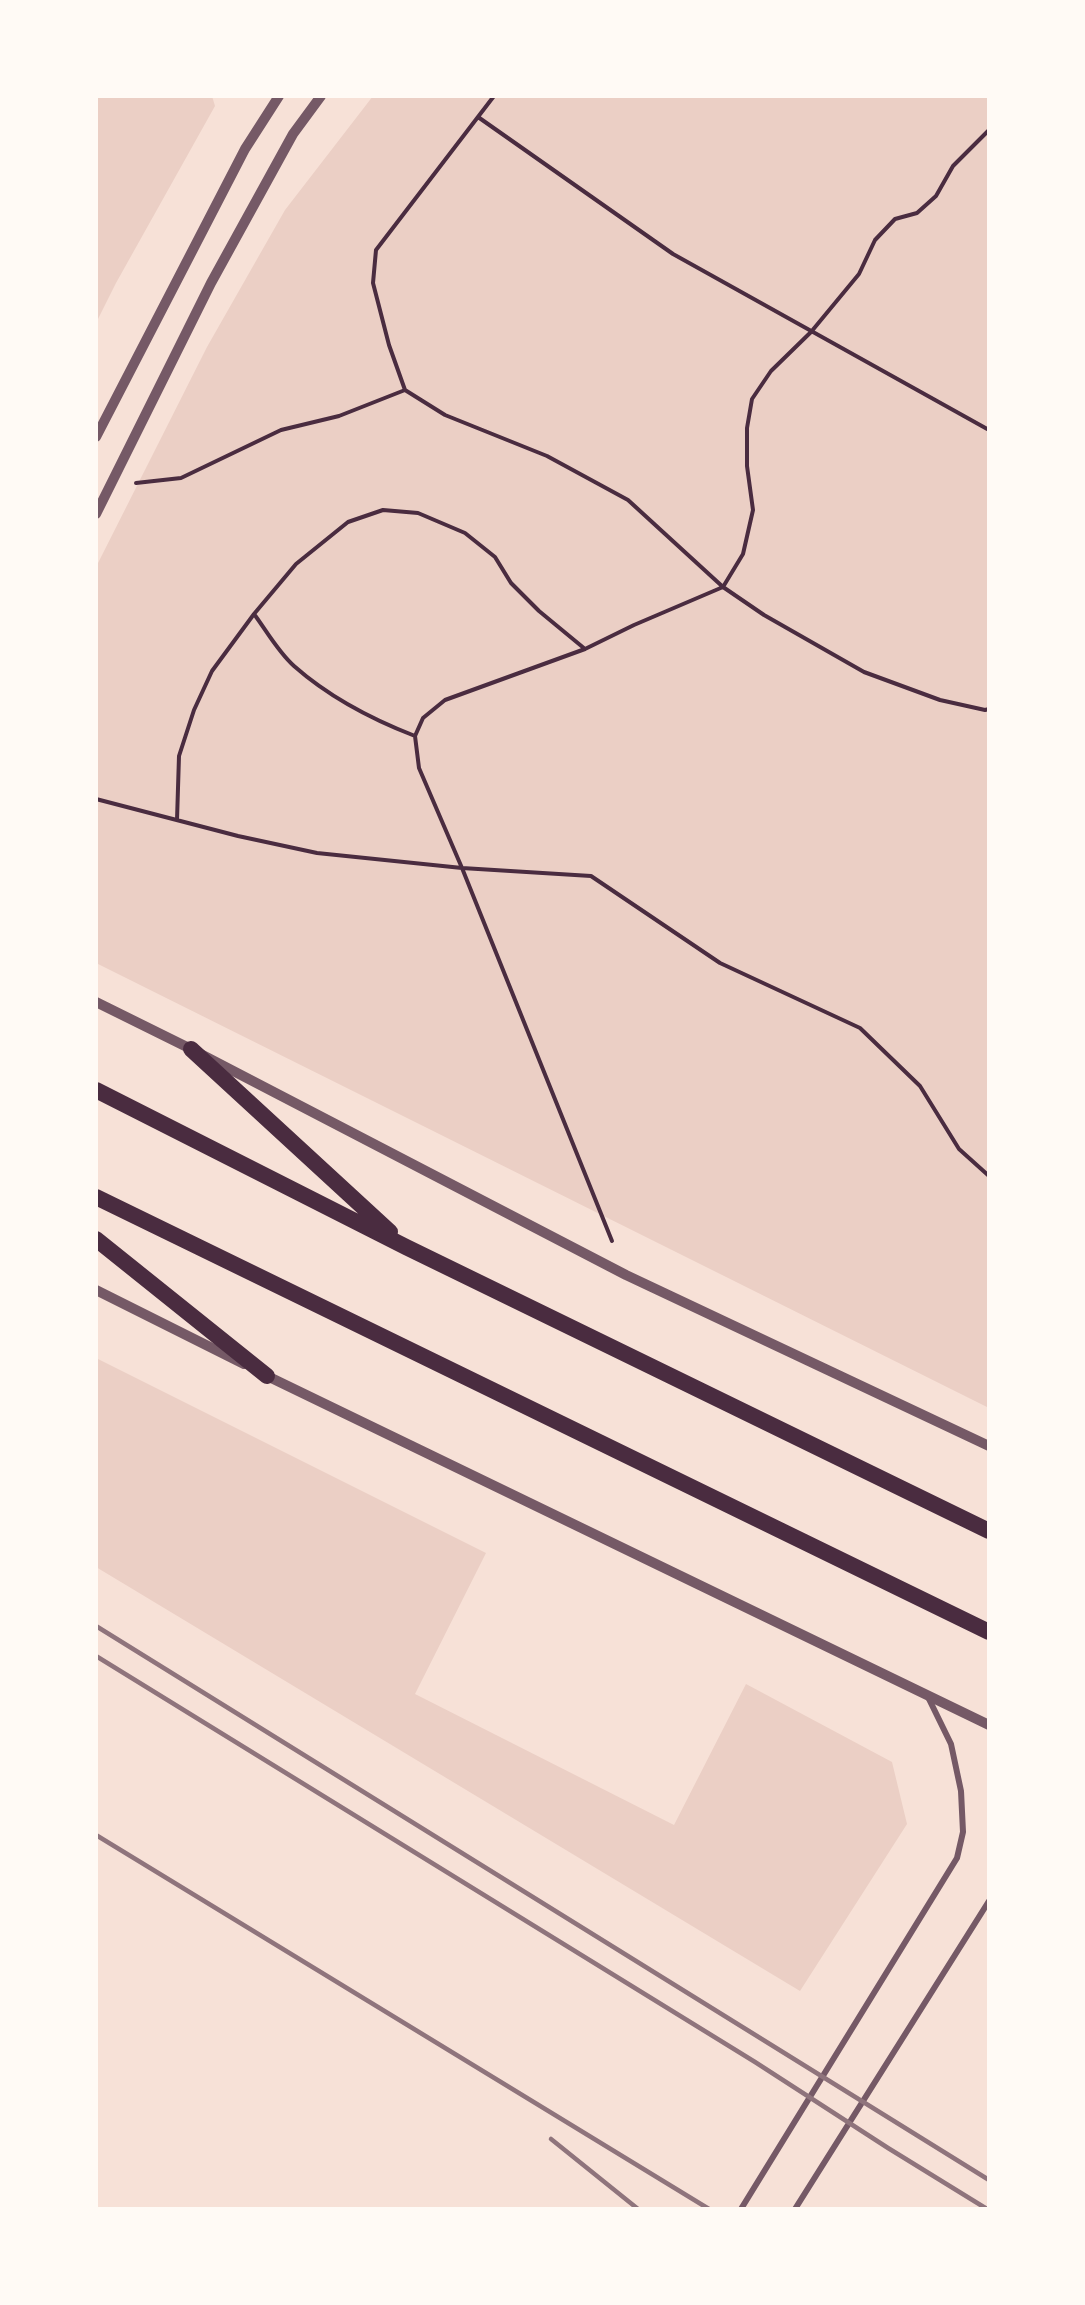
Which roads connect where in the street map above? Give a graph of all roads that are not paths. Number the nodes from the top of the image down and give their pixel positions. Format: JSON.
{"nodes":[{"id":1,"x":279,"y":96,"type":"edge"},
{"id":2,"x":321,"y":96,"type":"edge"},
{"id":3,"x":96,"y":437,"type":"edge"},
{"id":4,"x":96,"y":514,"type":"edge"},
{"id":5,"x":96,"y":1002,"type":"edge"},
{"id":6,"x":191,"y":1049,"type":"junction"},
{"id":7,"x":96,"y":1090,"type":"edge"},
{"id":8,"x":96,"y":1197,"type":"edge"},
{"id":9,"x":96,"y":1239,"type":"edge"},
{"id":10,"x":406,"y":1247,"type":"junction"},
{"id":11,"x":96,"y":1290,"type":"edge"},
{"id":12,"x":267,"y":1376,"type":"junction"},
{"id":13,"x":989,"y":1446,"type":"edge"},
{"id":14,"x":989,"y":1531,"type":"edge"},
{"id":15,"x":989,"y":1632,"type":"edge"},
{"id":16,"x":928,"y":1696,"type":"junction"},
{"id":17,"x":989,"y":1725,"type":"edge"},
{"id":18,"x":989,"y":1900,"type":"edge"},
{"id":19,"x":741,"y":2209,"type":"edge"},
{"id":20,"x":795,"y":2209,"type":"edge"}],
"edges":[{"from":1,"to":3,"type":"street"},
{"from":2,"to":4,"type":"street"},
{"from":5,"to":6,"type":"street"},
{"from":6,"to":10,"type":"highway"},
{"from":6,"to":13,"type":"street"},
{"from":7,"to":10,"type":"highway"},
{"from":8,"to":15,"type":"highway"},
{"from":9,"to":12,"type":"highway"},
{"from":10,"to":14,"type":"highway"},
{"from":11,"to":12,"type":"street"},
{"from":12,"to":16,"type":"street"},
{"from":16,"to":17,"type":"street"},
{"from":16,"to":19,"type":"street"},
{"from":18,"to":20,"type":"street"}]}
